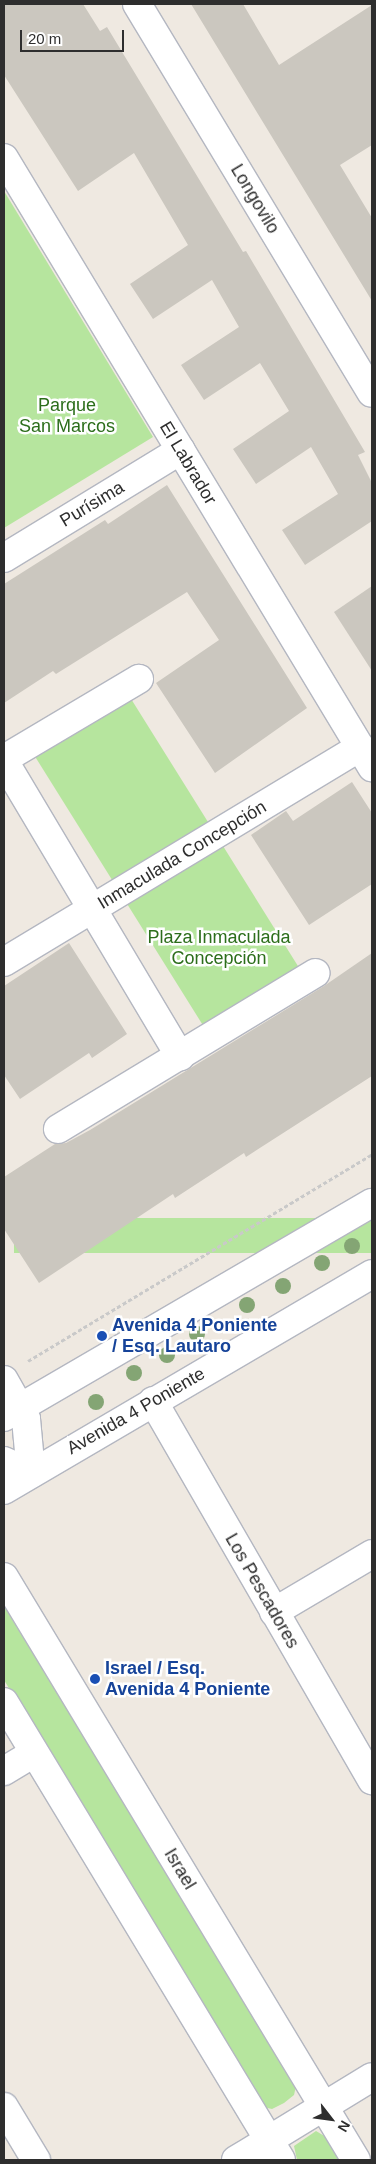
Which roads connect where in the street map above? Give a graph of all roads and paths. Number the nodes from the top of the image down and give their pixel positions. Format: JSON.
{"nodes":[{"id":1,"x":137,"y":4,"type":"edge"},
{"id":2,"x":4,"y":158,"type":"edge"},
{"id":3,"x":372,"y":394,"type":"edge"},
{"id":4,"x":180,"y":450,"type":"junction"},
{"id":5,"x":4,"y":558,"type":"edge"},
{"id":6,"x":139,"y":679,"type":"dead end"},
{"id":7,"x":366,"y":757,"type":"edge"},
{"id":8,"x":4,"y":760,"type":"edge"},
{"id":9,"x":92,"y":909,"type":"junction"},
{"id":10,"x":4,"y":962,"type":"edge"},
{"id":11,"x":316,"y":973,"type":"dead end"},
{"id":12,"x":180,"y":1056,"type":"junction"},
{"id":13,"x":58,"y":1129,"type":"dead end"},
{"id":14,"x":372,"y":1154,"type":"edge"},
{"id":15,"x":372,"y":1203,"type":"edge"},
{"id":16,"x":372,"y":1274,"type":"edge"},
{"id":17,"x":12,"y":1373,"type":"edge"},
{"id":18,"x":153,"y":1401,"type":"junction"},
{"id":19,"x":12,"y":1412,"type":"edge"},
{"id":20,"x":4,"y":1461,"type":"edge"},
{"id":21,"x":31,"y":1472,"type":"junction"},
{"id":22,"x":4,"y":1490,"type":"edge"},
{"id":23,"x":372,"y":1554,"type":"edge"},
{"id":24,"x":4,"y":1577,"type":"edge"},
{"id":25,"x":274,"y":1612,"type":"junction"},
{"id":26,"x":4,"y":1702,"type":"edge"},
{"id":27,"x":34,"y":1753,"type":"junction"},
{"id":28,"x":4,"y":1771,"type":"edge"},
{"id":29,"x":371,"y":1776,"type":"edge"},
{"id":30,"x":372,"y":2077,"type":"edge"},
{"id":31,"x":4,"y":2106,"type":"edge"},
{"id":32,"x":322,"y":2106,"type":"junction"},
{"id":33,"x":275,"y":2150,"type":"edge"},
{"id":34,"x":36,"y":2160,"type":"edge"},
{"id":35,"x":236,"y":2160,"type":"edge"},
{"id":36,"x":356,"y":2160,"type":"edge"}],
"edges":[{"from":1,"to":3,"type":"street","name":"Longovilo"},
{"from":2,"to":4,"type":"street","name":"El Labrador"},
{"from":4,"to":5,"type":"street","name":"Purísima"},
{"from":4,"to":7,"type":"street","name":"El Labrador"},
{"from":6,"to":8,"type":"street"},
{"from":7,"to":9,"type":"street","name":"Inmaculada Concepción"},
{"from":8,"to":9,"type":"street"},
{"from":9,"to":10,"type":"street","name":"Inmaculada Concepción"},
{"from":9,"to":12,"type":"street"},
{"from":11,"to":12,"type":"street"},
{"from":12,"to":13,"type":"street"},
{"from":14,"to":17,"type":"path"},
{"from":15,"to":19,"type":"street"},
{"from":16,"to":18,"type":"street","name":"Avenida 4 Poniente"},
{"from":17,"to":19,"type":"street"},
{"from":18,"to":21,"type":"street","name":"Avenida 4 Poniente"},
{"from":18,"to":25,"type":"street","name":"Los Pescadores"},
{"from":19,"to":21,"type":"street"},
{"from":20,"to":21,"type":"street"},
{"from":21,"to":22,"type":"street","name":"Avenida 4 Poniente"},
{"from":23,"to":25,"type":"street"},
{"from":24,"to":32,"type":"street","name":"Israel"},
{"from":25,"to":29,"type":"street","name":"Los Pescadores"},
{"from":26,"to":27,"type":"street"},
{"from":27,"to":28,"type":"street"},
{"from":27,"to":33,"type":"street"},
{"from":30,"to":32,"type":"street"},
{"from":31,"to":34,"type":"street"},
{"from":32,"to":33,"type":"street"},
{"from":32,"to":36,"type":"street","name":"Israel"},
{"from":33,"to":35,"type":"street"}]}
